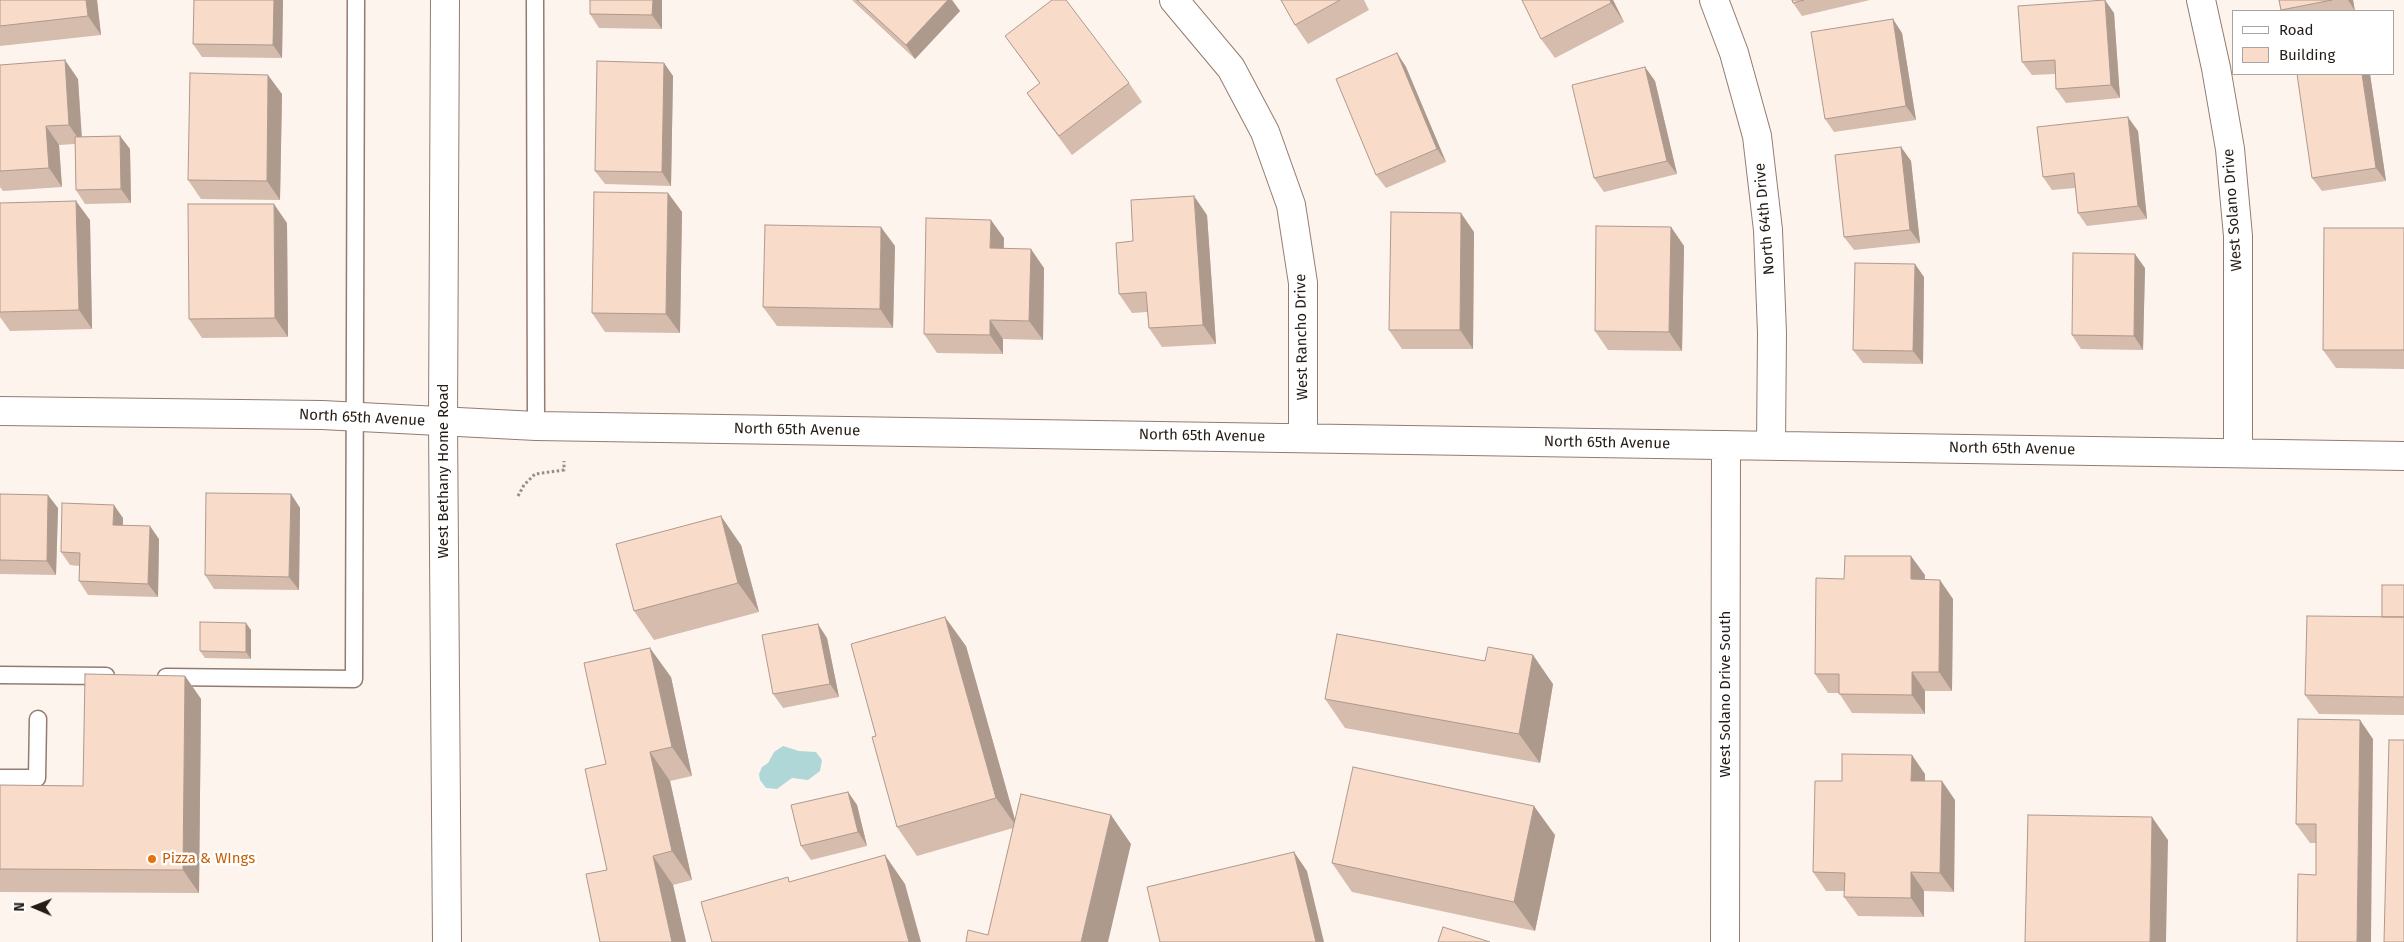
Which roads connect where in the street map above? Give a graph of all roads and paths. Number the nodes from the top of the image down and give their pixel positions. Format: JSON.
{"nodes":[{"id":1,"x":356,"y":0,"type":"edge"},
{"id":2,"x":445,"y":0,"type":"edge"},
{"id":3,"x":535,"y":0,"type":"edge"},
{"id":4,"x":1174,"y":0,"type":"edge"},
{"id":5,"x":1714,"y":0,"type":"edge"},
{"id":6,"x":2200,"y":0,"type":"edge"},
{"id":7,"x":0,"y":411,"type":"edge"},
{"id":8,"x":355,"y":416,"type":"junction"},
{"id":9,"x":443,"y":422,"type":"junction"},
{"id":10,"x":536,"y":426,"type":"junction"},
{"id":11,"x":1303,"y":438,"type":"junction"},
{"id":12,"x":1726,"y":445,"type":"junction"},
{"id":13,"x":1771,"y":446,"type":"junction"},
{"id":14,"x":2238,"y":453,"type":"junction"},
{"id":15,"x":2404,"y":456,"type":"edge"},
{"id":16,"x":0,"y":675,"type":"edge"},
{"id":17,"x":122,"y":676,"type":"edge"},
{"id":18,"x":152,"y":677,"type":"edge"},
{"id":19,"x":38,"y":719,"type":"dead end"},
{"id":20,"x":0,"y":778,"type":"edge"},
{"id":21,"x":447,"y":942,"type":"edge"},
{"id":22,"x":1725,"y":942,"type":"edge"}],
"edges":[{"from":1,"to":8,"type":"lane"},
{"from":2,"to":9,"type":"street","name":"West Bethany Home Road"},
{"from":3,"to":10,"type":"lane"},
{"from":4,"to":11,"type":"street","name":"West Rancho Drive"},
{"from":5,"to":13,"type":"street","name":"North 64th Drive"},
{"from":6,"to":14,"type":"street","name":"West Solano Drive"},
{"from":7,"to":8,"type":"street","name":"North 65th Avenue"},
{"from":8,"to":9,"type":"street","name":"North 65th Avenue"},
{"from":8,"to":18,"type":"lane"},
{"from":9,"to":10,"type":"street","name":"North 65th Avenue"},
{"from":9,"to":21,"type":"street","name":"West Bethany Home Road"},
{"from":10,"to":11,"type":"street","name":"North 65th Avenue"},
{"from":11,"to":12,"type":"street","name":"North 65th Avenue"},
{"from":12,"to":13,"type":"street","name":"North 65th Avenue"},
{"from":12,"to":22,"type":"street","name":"West Solano Drive South"},
{"from":13,"to":14,"type":"street","name":"North 65th Avenue"},
{"from":14,"to":15,"type":"street","name":"North 65th Avenue"},
{"from":16,"to":17,"type":"lane"},
{"from":19,"to":20,"type":"lane"}]}
